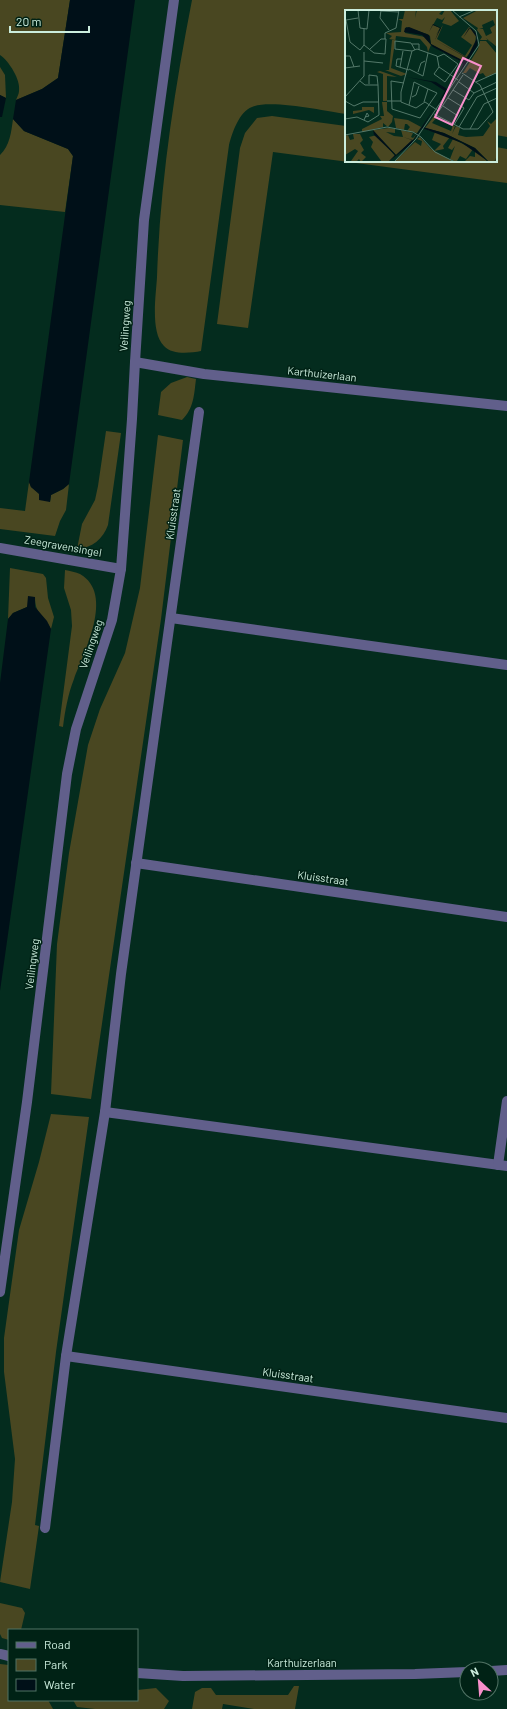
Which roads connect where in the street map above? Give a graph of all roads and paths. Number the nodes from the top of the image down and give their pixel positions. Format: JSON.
{"nodes":[{"id":1,"x":174,"y":0,"type":"edge"},
{"id":2,"x":135,"y":362,"type":"junction"},
{"id":3,"x":507,"y":406,"type":"edge"},
{"id":4,"x":199,"y":412,"type":"dead end"},
{"id":5,"x":0,"y":548,"type":"edge"},
{"id":6,"x":121,"y":569,"type":"junction"},
{"id":7,"x":171,"y":618,"type":"junction"},
{"id":8,"x":507,"y":665,"type":"edge"},
{"id":9,"x":136,"y":863,"type":"junction"},
{"id":10,"x":507,"y":917,"type":"edge"},
{"id":11,"x":507,"y":1101,"type":"edge"},
{"id":12,"x":105,"y":1112,"type":"junction"},
{"id":13,"x":503,"y":1166,"type":"edge"},
{"id":14,"x":0,"y":1292,"type":"edge"},
{"id":15,"x":66,"y":1356,"type":"junction"},
{"id":16,"x":507,"y":1418,"type":"edge"},
{"id":17,"x":45,"y":1528,"type":"dead end"},
{"id":18,"x":459,"y":1672,"type":"edge"},
{"id":19,"x":138,"y":1673,"type":"edge"}],
"edges":[{"from":1,"to":2,"type":"street","name":"Veilingweg"},
{"from":2,"to":3,"type":"street","name":"Karthuizerlaan"},
{"from":2,"to":6,"type":"street","name":"Veilingweg"},
{"from":4,"to":7,"type":"street","name":"Kluisstraat"},
{"from":5,"to":6,"type":"street","name":"Zeegravensingel"},
{"from":6,"to":14,"type":"street","name":"Veilingweg"},
{"from":7,"to":8,"type":"street"},
{"from":7,"to":9,"type":"street","name":"Kluisstraat"},
{"from":9,"to":10,"type":"street","name":"Kluisstraat"},
{"from":9,"to":12,"type":"street","name":"Kluisstraat"},
{"from":11,"to":13,"type":"street"},
{"from":12,"to":13,"type":"street"},
{"from":12,"to":15,"type":"street","name":"Kluisstraat"},
{"from":15,"to":16,"type":"street","name":"Kluisstraat"},
{"from":15,"to":17,"type":"street","name":"Kluisstraat"},
{"from":18,"to":19,"type":"street","name":"Karthuizerlaan"}]}
